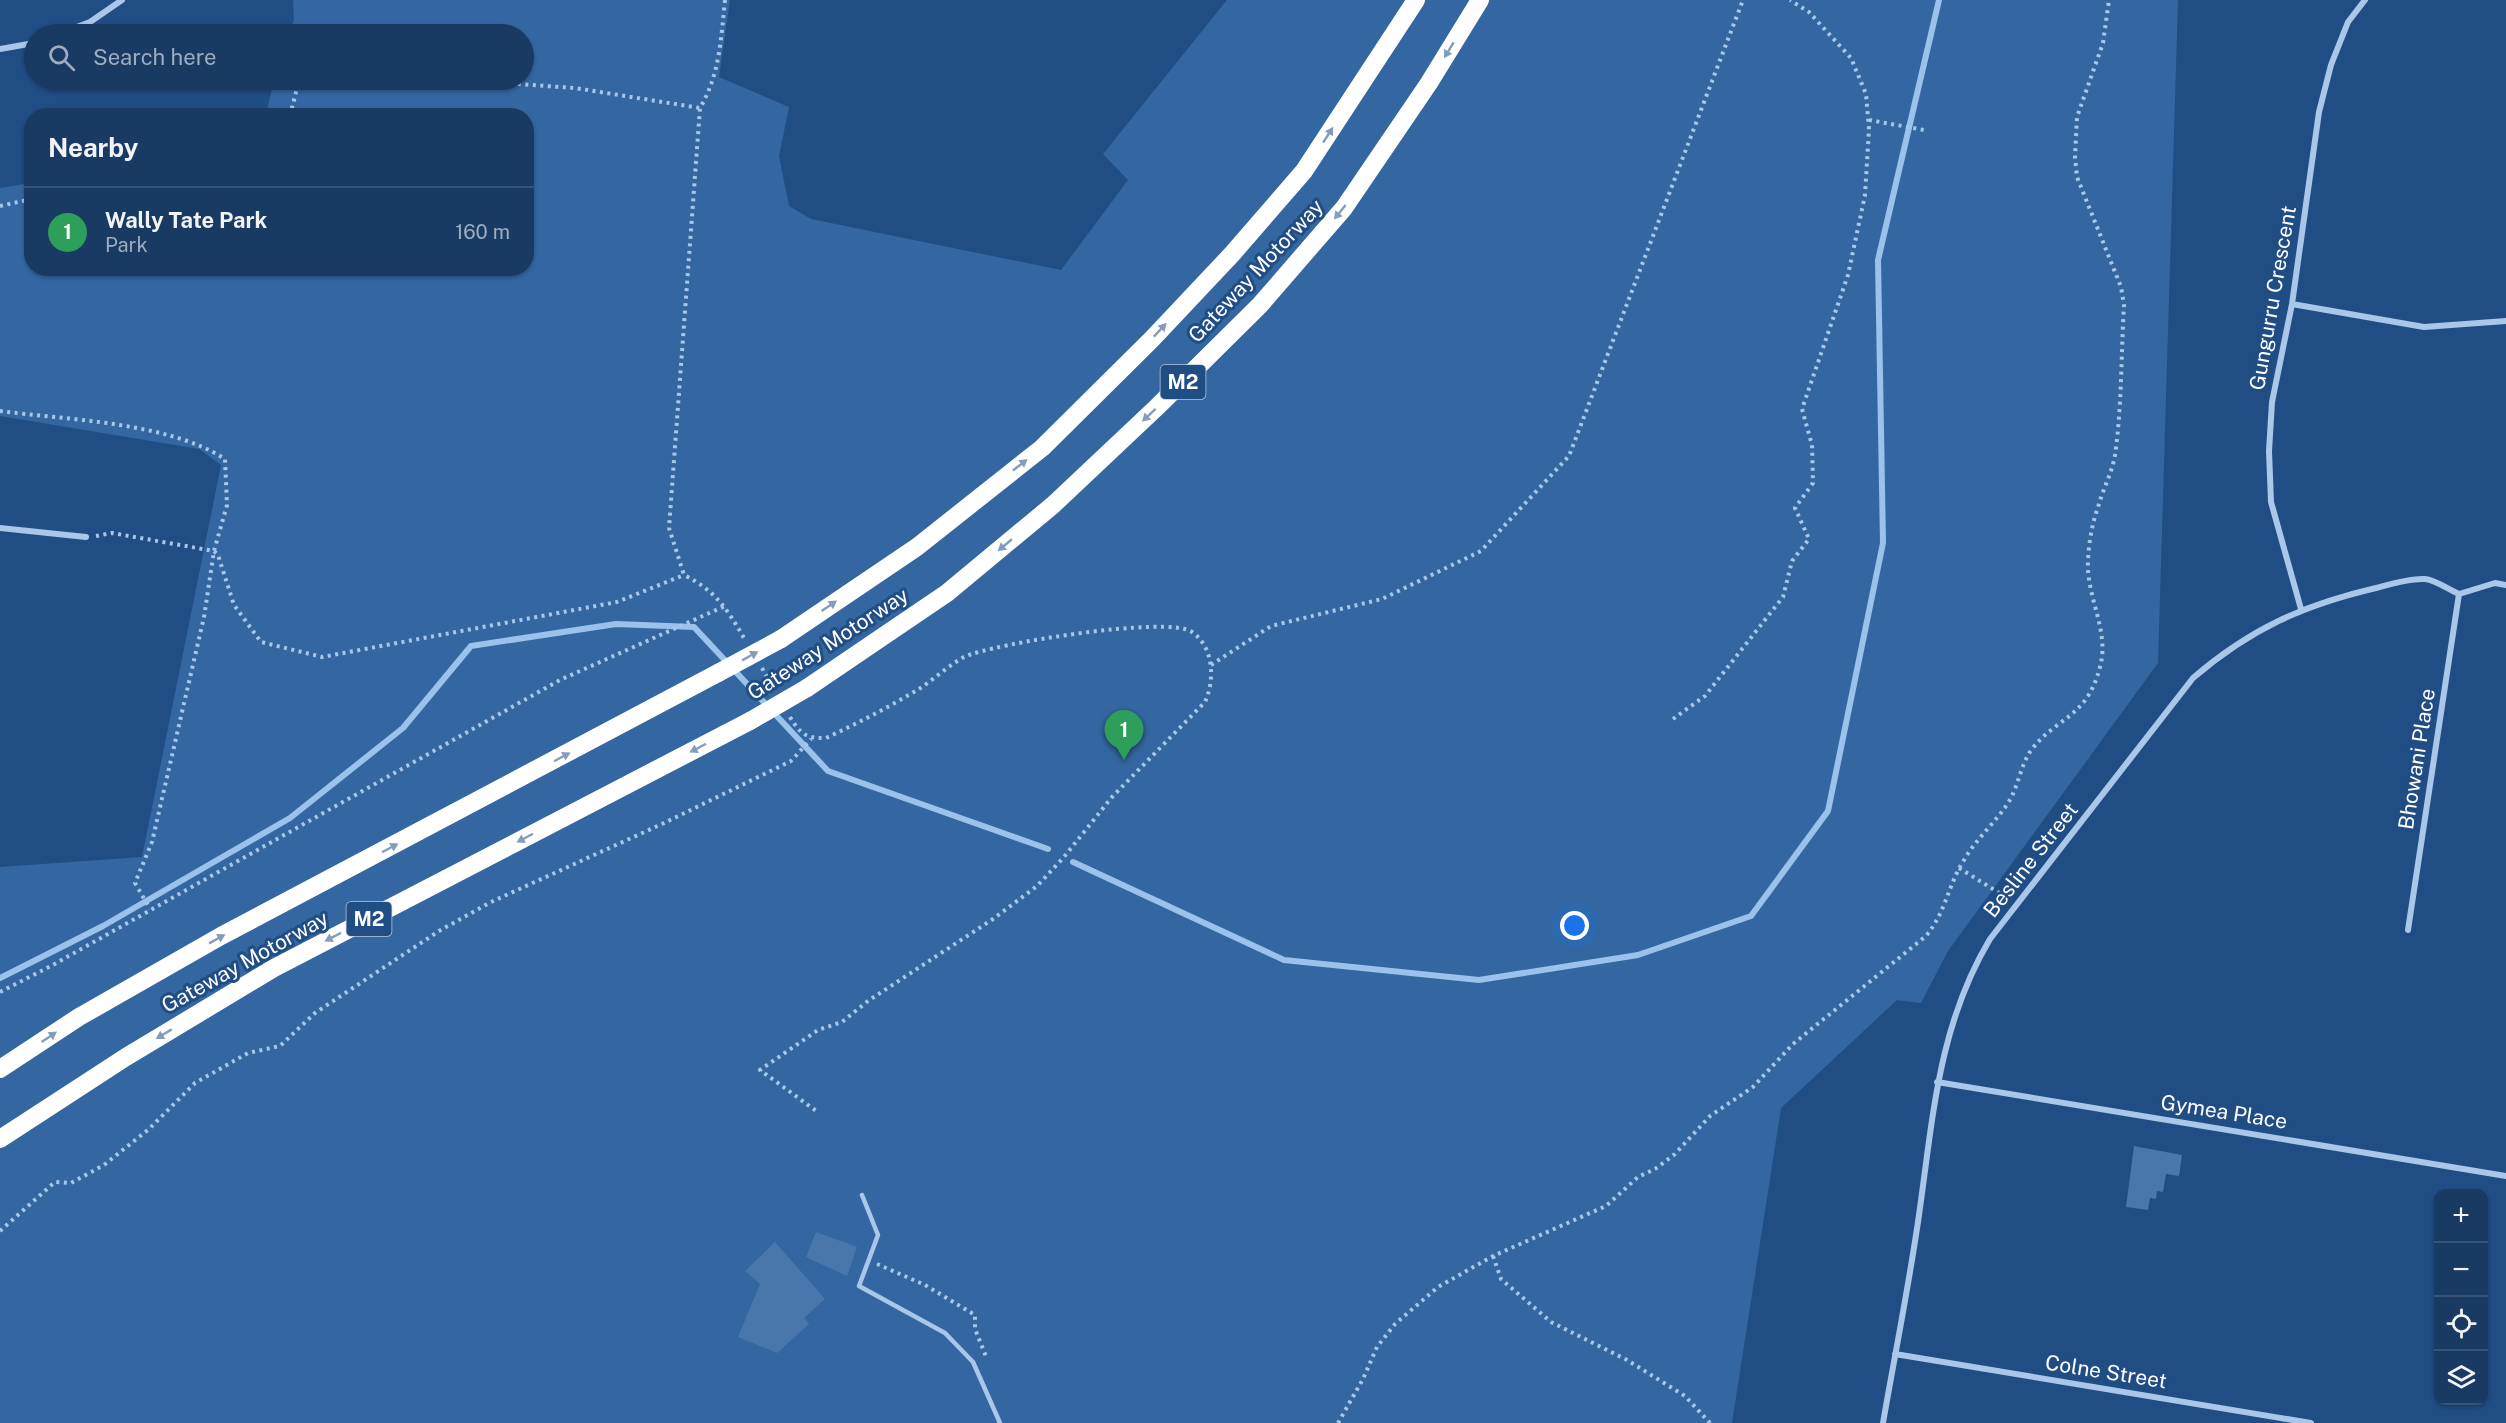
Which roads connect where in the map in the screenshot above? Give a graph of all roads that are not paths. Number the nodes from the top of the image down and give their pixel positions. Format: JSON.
{"nodes":[{"id":1,"x":122,"y":0,"type":"edge"},
{"id":2,"x":1416,"y":0,"type":"edge"},
{"id":3,"x":1480,"y":0,"type":"edge"},
{"id":4,"x":2365,"y":0,"type":"edge"},
{"id":5,"x":85,"y":24,"type":"edge"},
{"id":6,"x":24,"y":45,"type":"edge"},
{"id":7,"x":0,"y":49,"type":"edge"},
{"id":8,"x":2292,"y":304,"type":"junction"},
{"id":9,"x":2506,"y":321,"type":"edge"},
{"id":10,"x":0,"y":528,"type":"edge"},
{"id":11,"x":86,"y":537,"type":"road end"},
{"id":12,"x":2506,"y":585,"type":"edge"},
{"id":13,"x":2459,"y":594,"type":"junction"},
{"id":14,"x":2301,"y":609,"type":"junction"},
{"id":15,"x":2408,"y":930,"type":"dead end"},
{"id":16,"x":0,"y":1069,"type":"edge"},
{"id":17,"x":1937,"y":1082,"type":"junction"},
{"id":18,"x":0,"y":1139,"type":"edge"},
{"id":19,"x":2506,"y":1176,"type":"edge"},
{"id":20,"x":862,"y":1196,"type":"dead end"},
{"id":21,"x":1895,"y":1354,"type":"junction"},
{"id":22,"x":1000,"y":1423,"type":"edge"},
{"id":23,"x":1883,"y":1423,"type":"edge"},
{"id":24,"x":2311,"y":1423,"type":"edge"}],
"edges":[{"from":1,"to":5,"type":"street"},
{"from":16,"to":2,"type":"highway","name":"Gateway Motorway","number":"M2","one_way":true,"bridge":true},
{"from":3,"to":18,"type":"highway","name":"Gateway Motorway","number":"M2","one_way":true,"bridge":true},
{"from":4,"to":8,"type":"street","name":"Gungurru Crescent"},
{"from":6,"to":7,"type":"street"},
{"from":8,"to":9,"type":"street"},
{"from":8,"to":14,"type":"street","name":"Gungurru Crescent"},
{"from":10,"to":11,"type":"street"},
{"from":12,"to":13,"type":"street"},
{"from":13,"to":14,"type":"street","name":"Besline Street"},
{"from":13,"to":15,"type":"street","name":"Bhowani Place"},
{"from":14,"to":17,"type":"street","name":"Besline Street"},
{"from":17,"to":19,"type":"street","name":"Gymea Place"},
{"from":17,"to":21,"type":"street","name":"Besline Street"},
{"from":20,"to":22,"type":"lane"},
{"from":21,"to":23,"type":"street","name":"Besline Street"},
{"from":21,"to":24,"type":"street","name":"Colne Street"}]}
